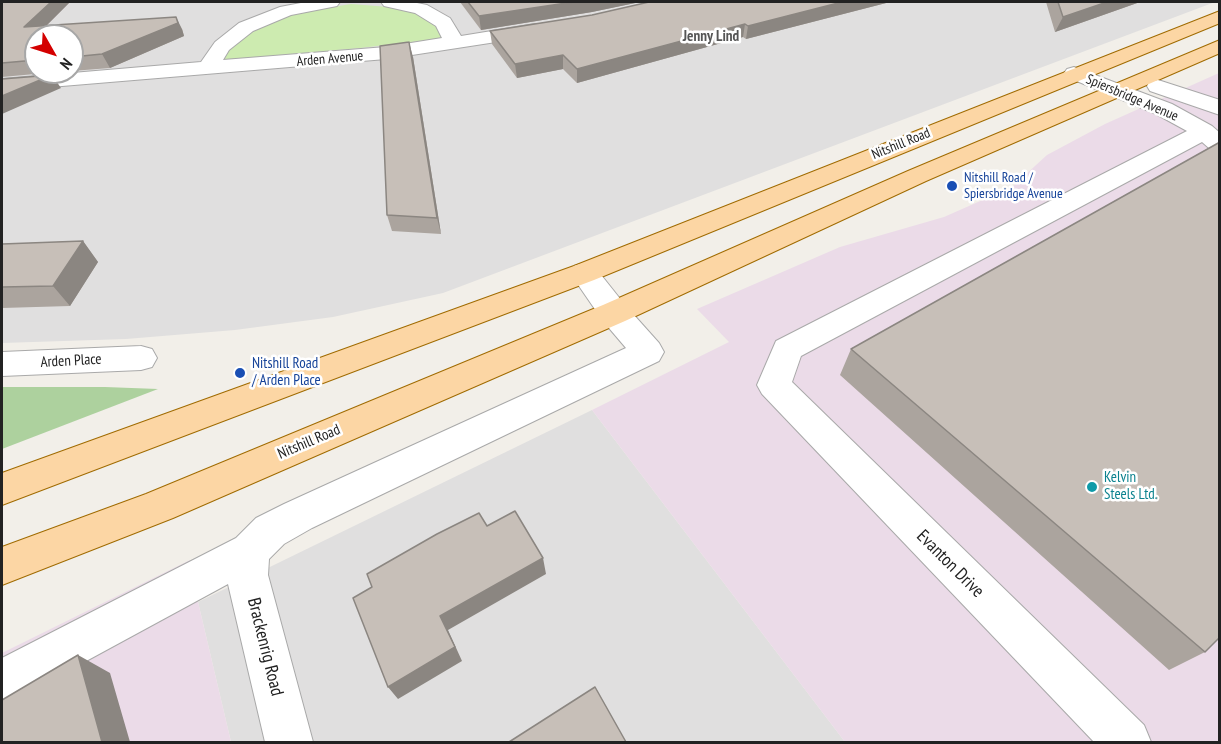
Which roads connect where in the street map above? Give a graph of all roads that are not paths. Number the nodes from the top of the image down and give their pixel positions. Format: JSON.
{"nodes":[{"id":1,"x":331,"y":2,"type":"edge"},
{"id":2,"x":390,"y":2,"type":"edge"},
{"id":3,"x":1220,"y":16,"type":"edge"},
{"id":4,"x":558,"y":26,"type":"edge"},
{"id":5,"x":453,"y":44,"type":"junction"},
{"id":6,"x":1220,"y":46,"type":"edge"},
{"id":7,"x":1101,"y":63,"type":"junction"},
{"id":8,"x":207,"y":69,"type":"junction"},
{"id":9,"x":1074,"y":73,"type":"junction"},
{"id":10,"x":2,"y":85,"type":"edge"},
{"id":11,"x":1130,"y":85,"type":"junction"},
{"id":12,"x":1220,"y":108,"type":"edge"},
{"id":13,"x":1212,"y":138,"type":"edge"},
{"id":14,"x":584,"y":273,"type":"junction"},
{"id":15,"x":614,"y":313,"type":"junction"},
{"id":16,"x":141,"y":358,"type":"dead end"},
{"id":17,"x":2,"y":364,"type":"edge"},
{"id":18,"x":2,"y":489,"type":"edge"},
{"id":19,"x":250,"y":551,"type":"junction"},
{"id":20,"x":2,"y":566,"type":"edge"},
{"id":21,"x":2,"y":682,"type":"edge"},
{"id":22,"x":289,"y":742,"type":"edge"},
{"id":23,"x":1127,"y":742,"type":"edge"}],
"edges":[{"from":1,"to":8,"type":"street"},
{"from":2,"to":5,"type":"street"},
{"from":3,"to":7,"type":"main road","name":"Nitshill Road"},
{"from":4,"to":5,"type":"street","name":"Arden Avenue"},
{"from":5,"to":8,"type":"street","name":"Arden Avenue"},
{"from":6,"to":11,"type":"main road","name":"Nitshill Road"},
{"from":7,"to":9,"type":"main road","name":"Nitshill Road"},
{"from":7,"to":11,"type":"street"},
{"from":8,"to":10,"type":"street","name":"Arden Avenue"},
{"from":9,"to":11,"type":"street","name":"Spiersbridge Avenue"},
{"from":9,"to":14,"type":"main road","name":"Nitshill Road"},
{"from":11,"to":12,"type":"street","name":"Spiersbridge Avenue"},
{"from":11,"to":13,"type":"street","name":"Spiersbridge Avenue"},
{"from":11,"to":15,"type":"main road","name":"Nitshill Road"},
{"from":13,"to":23,"type":"street","name":"Evanton Drive"},
{"from":14,"to":15,"type":"street"},
{"from":14,"to":18,"type":"main road","name":"Nitshill Road"},
{"from":15,"to":19,"type":"street"},
{"from":15,"to":20,"type":"main road","name":"Nitshill Road"},
{"from":16,"to":17,"type":"street","name":"Arden Place"},
{"from":19,"to":21,"type":"street"},
{"from":19,"to":22,"type":"street","name":"Brackenrig Road"}]}
